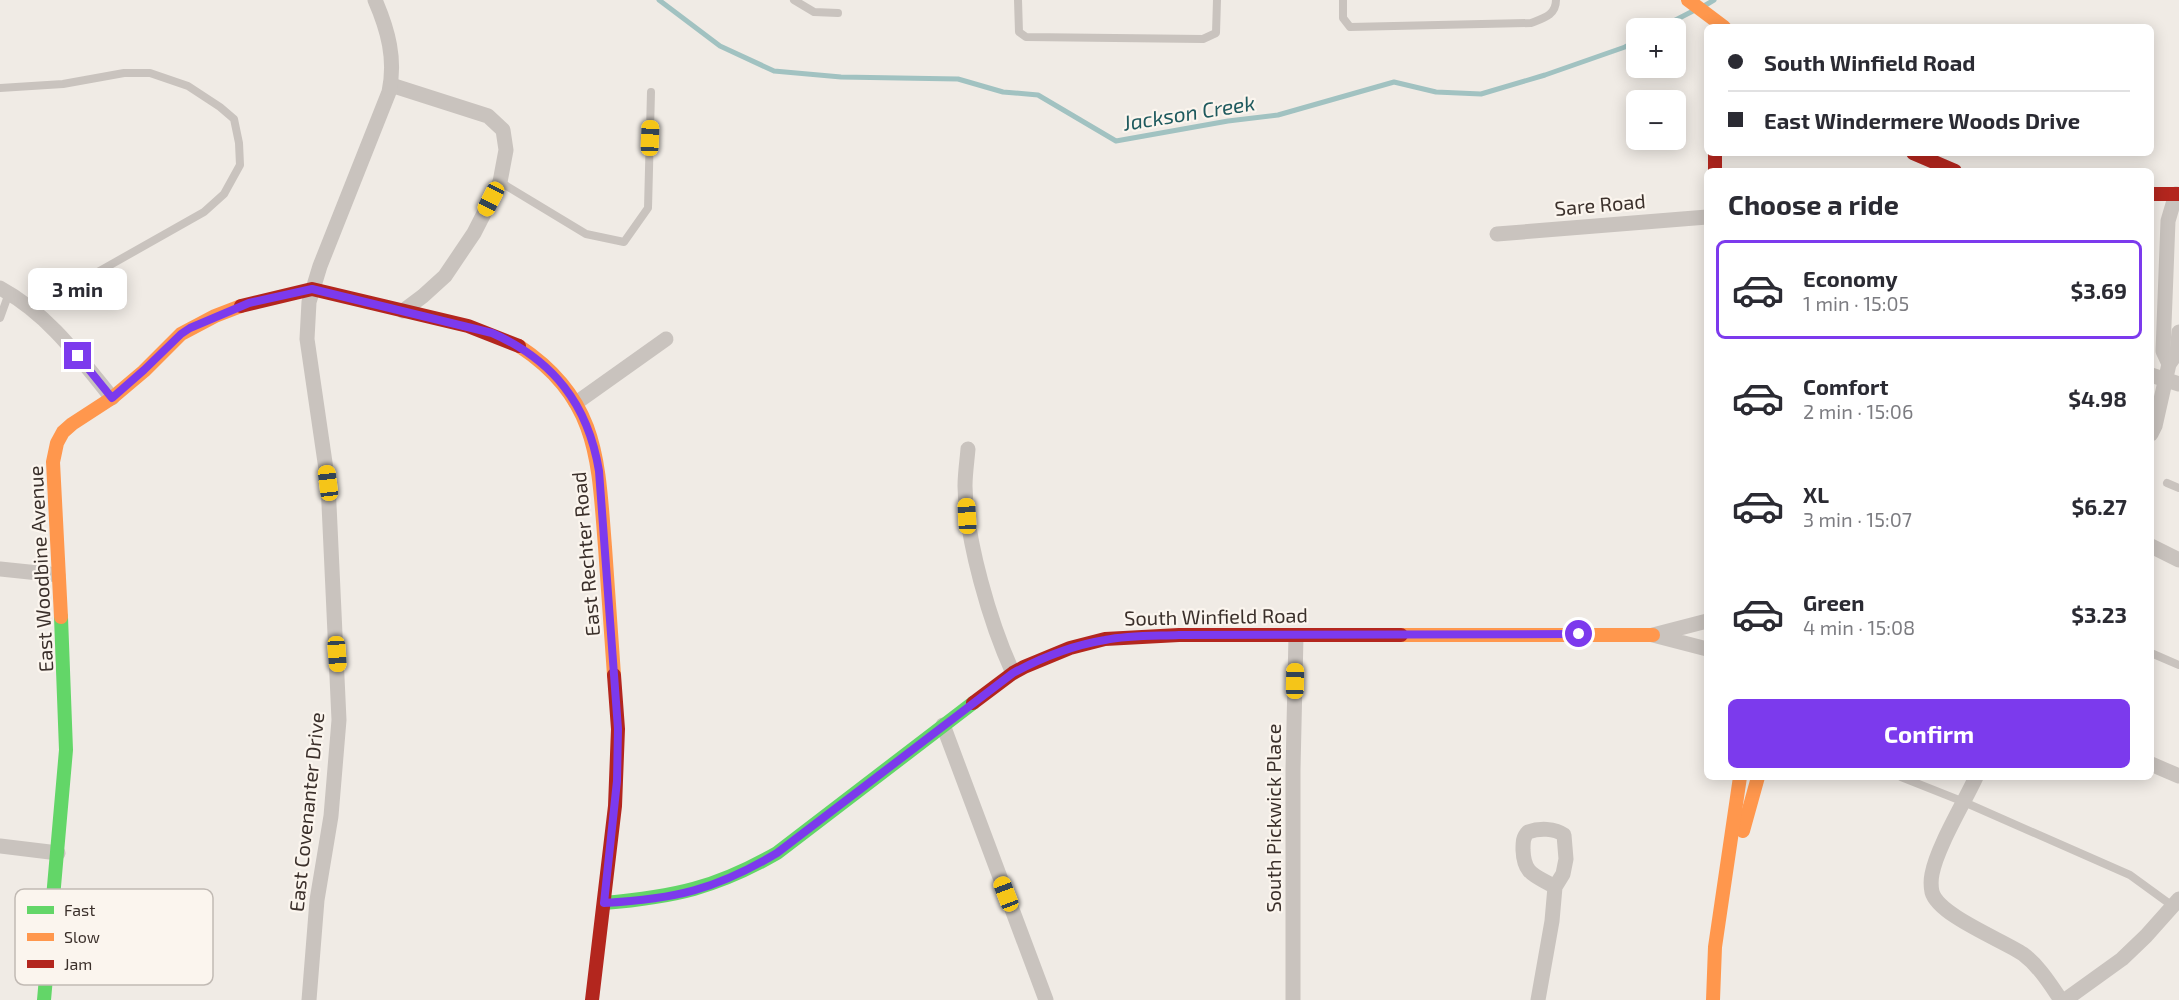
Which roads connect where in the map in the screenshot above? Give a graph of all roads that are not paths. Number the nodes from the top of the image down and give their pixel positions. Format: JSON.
{"nodes":[{"id":1,"x":375,"y":0,"type":"edge"},
{"id":2,"x":794,"y":0,"type":"edge"},
{"id":3,"x":1018,"y":0,"type":"edge"},
{"id":4,"x":1217,"y":0,"type":"edge"},
{"id":5,"x":1343,"y":0,"type":"edge"},
{"id":6,"x":1556,"y":0,"type":"edge"},
{"id":7,"x":1688,"y":0,"type":"edge"},
{"id":8,"x":1713,"y":0,"type":"edge"},
{"id":9,"x":838,"y":13,"type":"dead end"},
{"id":10,"x":1716,"y":24,"type":"edge"},
{"id":11,"x":391,"y":85,"type":"junction"},
{"id":12,"x":0,"y":88,"type":"edge"},
{"id":13,"x":651,"y":92,"type":"dead end"},
{"id":14,"x":1919,"y":156,"type":"edge"},
{"id":15,"x":1947,"y":168,"type":"edge"},
{"id":16,"x":500,"y":182,"type":"junction"},
{"id":17,"x":2154,"y":194,"type":"edge"},
{"id":18,"x":2178,"y":197,"type":"edge"},
{"id":19,"x":1704,"y":217,"type":"edge"},
{"id":20,"x":1497,"y":234,"type":"dead end"},
{"id":21,"x":312,"y":289,"type":"junction"},
{"id":22,"x":5,"y":291,"type":"edge"},
{"id":23,"x":403,"y":311,"type":"junction"},
{"id":24,"x":36,"y":312,"type":"junction"},
{"id":25,"x":0,"y":318,"type":"edge"},
{"id":26,"x":2179,"y":332,"type":"edge"},
{"id":27,"x":666,"y":339,"type":"dead end"},
{"id":28,"x":2169,"y":364,"type":"junction"},
{"id":29,"x":2154,"y":376,"type":"edge"},
{"id":30,"x":2176,"y":383,"type":"edge"},
{"id":31,"x":112,"y":398,"type":"junction"},
{"id":32,"x":576,"y":403,"type":"junction"},
{"id":33,"x":2154,"y":428,"type":"edge"},
{"id":34,"x":968,"y":449,"type":"dead end"},
{"id":35,"x":2167,"y":483,"type":"dead end"},
{"id":36,"x":2179,"y":488,"type":"edge"},
{"id":37,"x":2154,"y":548,"type":"edge"},
{"id":38,"x":2179,"y":560,"type":"edge"},
{"id":39,"x":0,"y":569,"type":"edge"},
{"id":40,"x":58,"y":575,"type":"junction"},
{"id":41,"x":1704,"y":622,"type":"edge"},
{"id":42,"x":1653,"y":635,"type":"junction"},
{"id":43,"x":1296,"y":636,"type":"junction"},
{"id":44,"x":1704,"y":647,"type":"edge"},
{"id":45,"x":2154,"y":654,"type":"edge"},
{"id":46,"x":2179,"y":665,"type":"edge"},
{"id":47,"x":1013,"y":673,"type":"junction"},
{"id":48,"x":943,"y":725,"type":"junction"},
{"id":49,"x":2154,"y":765,"type":"edge"},
{"id":50,"x":2179,"y":776,"type":"edge"},
{"id":51,"x":1740,"y":780,"type":"edge"},
{"id":52,"x":1757,"y":780,"type":"edge"},
{"id":53,"x":1909,"y":780,"type":"edge"},
{"id":54,"x":1975,"y":780,"type":"edge"},
{"id":55,"x":1964,"y":801,"type":"junction"},
{"id":56,"x":0,"y":846,"type":"edge"},
{"id":57,"x":58,"y":853,"type":"junction"},
{"id":58,"x":1725,"y":882,"type":"junction"},
{"id":59,"x":1555,"y":887,"type":"dead end"},
{"id":60,"x":55,"y":889,"type":"edge"},
{"id":61,"x":604,"y":903,"type":"junction"},
{"id":62,"x":2176,"y":903,"type":"edge"},
{"id":63,"x":45,"y":985,"type":"edge"},
{"id":64,"x":44,"y":1000,"type":"edge"},
{"id":65,"x":309,"y":1000,"type":"edge"},
{"id":66,"x":592,"y":1000,"type":"edge"},
{"id":67,"x":1046,"y":1000,"type":"edge"},
{"id":68,"x":1293,"y":1000,"type":"edge"},
{"id":69,"x":1538,"y":1000,"type":"edge"},
{"id":70,"x":1713,"y":1000,"type":"edge"},
{"id":71,"x":2063,"y":1000,"type":"edge"}],
"edges":[{"from":1,"to":11,"type":"street","name":"East Covenanter Drive"},
{"from":2,"to":9,"type":"lane"},
{"from":3,"to":4,"type":"lane"},
{"from":5,"to":6,"type":"lane"},
{"from":7,"to":10,"type":"street"},
{"from":8,"to":10,"type":"street"},
{"from":11,"to":16,"type":"street"},
{"from":11,"to":21,"type":"street","name":"East Covenanter Drive"},
{"from":12,"to":24,"type":"lane"},
{"from":13,"to":16,"type":"lane"},
{"from":14,"to":15,"type":"street"},
{"from":16,"to":23,"type":"street"},
{"from":17,"to":18,"type":"street"},
{"from":18,"to":28,"type":"street"},
{"from":19,"to":20,"type":"street","name":"Sare Road"},
{"from":21,"to":23,"type":"street","name":"East Rechter Road"},
{"from":21,"to":31,"type":"street","name":"East Woodbine Avenue"},
{"from":21,"to":65,"type":"street","name":"East Covenanter Drive"},
{"from":22,"to":24,"type":"street"},
{"from":22,"to":25,"type":"lane"},
{"from":23,"to":32,"type":"street","name":"East Rechter Road"},
{"from":24,"to":31,"type":"street"},
{"from":26,"to":28,"type":"street"},
{"from":27,"to":32,"type":"street"},
{"from":28,"to":30,"type":"street"},
{"from":29,"to":30,"type":"street"},
{"from":30,"to":33,"type":"street"},
{"from":31,"to":40,"type":"street","name":"East Woodbine Avenue"},
{"from":32,"to":61,"type":"street","name":"East Rechter Road"},
{"from":34,"to":47,"type":"street"},
{"from":35,"to":36,"type":"lane"},
{"from":37,"to":38,"type":"street"},
{"from":39,"to":40,"type":"street"},
{"from":40,"to":57,"type":"street","name":"East Woodbine Avenue"},
{"from":41,"to":42,"type":"street","name":"South Winfield Road"},
{"from":42,"to":43,"type":"street","name":"South Winfield Road"},
{"from":42,"to":44,"type":"street","name":"South Winfield Road"},
{"from":43,"to":47,"type":"street","name":"South Winfield Road"},
{"from":43,"to":68,"type":"street","name":"South Pickwick Place"},
{"from":45,"to":46,"type":"lane"},
{"from":47,"to":48,"type":"street","name":"South Winfield Road"},
{"from":48,"to":61,"type":"street","name":"South Winfield Road"},
{"from":48,"to":67,"type":"street"},
{"from":49,"to":50,"type":"street"},
{"from":51,"to":58,"type":"street"},
{"from":52,"to":58,"type":"street"},
{"from":53,"to":55,"type":"lane"},
{"from":54,"to":55,"type":"street"},
{"from":55,"to":62,"type":"lane"},
{"from":55,"to":71,"type":"street"},
{"from":56,"to":57,"type":"street"},
{"from":57,"to":60,"type":"street","name":"East Woodbine Avenue"},
{"from":58,"to":70,"type":"street"},
{"from":59,"to":69,"type":"street"},
{"from":61,"to":66,"type":"street","name":"East Rechter Road"},
{"from":62,"to":71,"type":"street"},
{"from":63,"to":64,"type":"street","name":"East Woodbine Avenue"}]}
